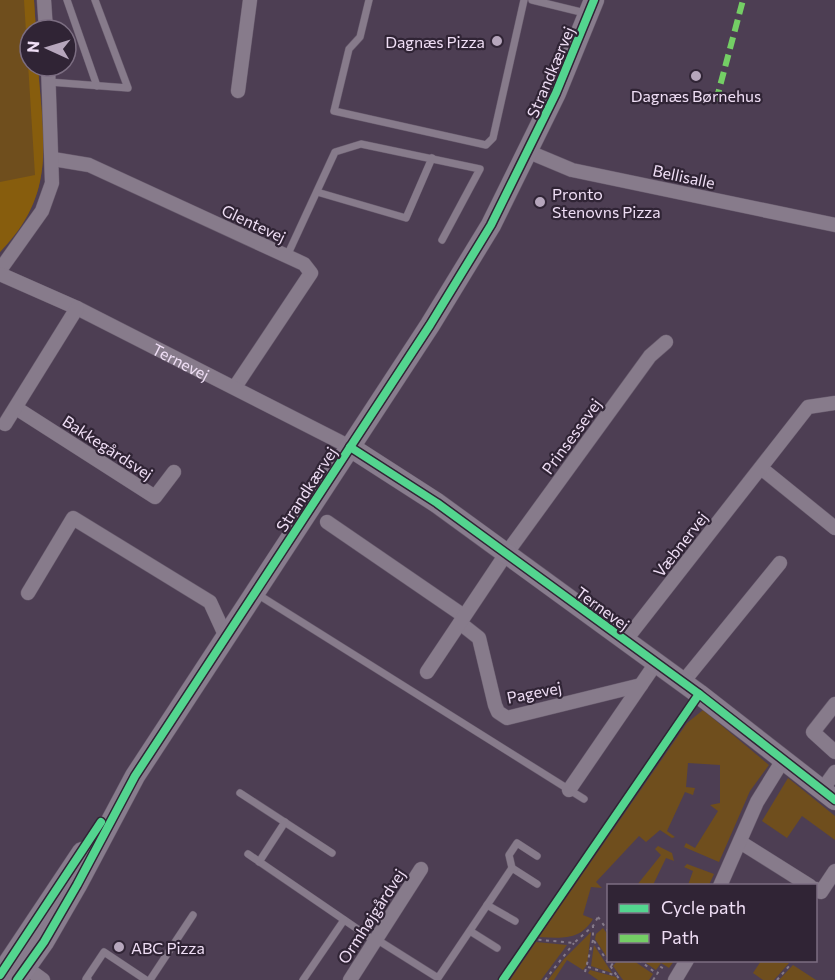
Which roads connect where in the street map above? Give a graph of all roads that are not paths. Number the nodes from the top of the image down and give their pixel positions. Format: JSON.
{"nodes":[{"id":1,"x":44,"y":0,"type":"edge"},
{"id":2,"x":67,"y":0,"type":"edge"},
{"id":3,"x":95,"y":0,"type":"edge"},
{"id":4,"x":250,"y":0,"type":"edge"},
{"id":5,"x":369,"y":0,"type":"edge"},
{"id":6,"x":524,"y":0,"type":"edge"},
{"id":7,"x":532,"y":0,"type":"edge"},
{"id":8,"x":591,"y":7,"type":"edge"},
{"id":9,"x":45,"y":18,"type":"edge"},
{"id":10,"x":49,"y":78,"type":"edge"},
{"id":11,"x":49,"y":82,"type":"junction"},
{"id":12,"x":98,"y":86,"type":"junction"},
{"id":13,"x":238,"y":91,"type":"dead end"},
{"id":14,"x":529,"y":152,"type":"junction"},
{"id":15,"x":432,"y":158,"type":"junction"},
{"id":16,"x":53,"y":159,"type":"junction"},
{"id":17,"x":317,"y":192,"type":"junction"},
{"id":18,"x":835,"y":225,"type":"edge"},
{"id":19,"x":442,"y":240,"type":"dead end"},
{"id":20,"x":287,"y":256,"type":"junction"},
{"id":21,"x":0,"y":272,"type":"edge"},
{"id":22,"x":76,"y":308,"type":"junction"},
{"id":23,"x":666,"y":342,"type":"dead end"},
{"id":24,"x":235,"y":387,"type":"junction"},
{"id":25,"x":835,"y":403,"type":"edge"},
{"id":26,"x":16,"y":408,"type":"junction"},
{"id":27,"x":5,"y":424,"type":"dead end"},
{"id":28,"x":350,"y":447,"type":"junction"},
{"id":29,"x":761,"y":468,"type":"junction"},
{"id":30,"x":174,"y":472,"type":"dead end"},
{"id":31,"x":327,"y":522,"type":"dead end"},
{"id":32,"x":835,"y":528,"type":"edge"},
{"id":33,"x":506,"y":554,"type":"junction"},
{"id":34,"x":780,"y":563,"type":"dead end"},
{"id":35,"x":255,"y":592,"type":"junction"},
{"id":36,"x":28,"y":593,"type":"dead end"},
{"id":37,"x":462,"y":619,"type":"junction"},
{"id":38,"x":226,"y":637,"type":"junction"},
{"id":39,"x":625,"y":641,"type":"junction"},
{"id":40,"x":656,"y":663,"type":"junction"},
{"id":41,"x":427,"y":672,"type":"dead end"},
{"id":42,"x":683,"y":682,"type":"junction"},
{"id":43,"x":641,"y":685,"type":"junction"},
{"id":44,"x":835,"y":704,"type":"edge"},
{"id":45,"x":835,"y":752,"type":"edge"},
{"id":46,"x":783,"y":760,"type":"junction"},
{"id":47,"x":835,"y":772,"type":"edge"},
{"id":48,"x":569,"y":790,"type":"junction"},
{"id":49,"x":240,"y":793,"type":"dead end"},
{"id":50,"x":828,"y":795,"type":"edge"},
{"id":51,"x":584,"y":799,"type":"dead end"},
{"id":52,"x":285,"y":822,"type":"junction"},
{"id":53,"x":740,"y":842,"type":"junction"},
{"id":54,"x":332,"y":853,"type":"dead end"},
{"id":55,"x":248,"y":854,"type":"dead end"},
{"id":56,"x":537,"y":856,"type":"dead end"},
{"id":57,"x":259,"y":862,"type":"junction"},
{"id":58,"x":512,"y":868,"type":"junction"},
{"id":59,"x":421,"y":869,"type":"dead end"},
{"id":60,"x":835,"y":871,"type":"edge"},
{"id":61,"x":537,"y":884,"type":"dead end"},
{"id":62,"x":720,"y":884,"type":"edge"},
{"id":63,"x":808,"y":884,"type":"edge"},
{"id":64,"x":817,"y":890,"type":"edge"},
{"id":65,"x":488,"y":905,"type":"junction"},
{"id":66,"x":193,"y":915,"type":"dead end"},
{"id":67,"x":344,"y":920,"type":"junction"},
{"id":68,"x":515,"y":921,"type":"dead end"},
{"id":69,"x":470,"y":931,"type":"junction"},
{"id":70,"x":375,"y":940,"type":"junction"},
{"id":71,"x":497,"y":948,"type":"dead end"},
{"id":72,"x":686,"y":962,"type":"edge"},
{"id":73,"x":8,"y":970,"type":"edge"},
{"id":74,"x":676,"y":979,"type":"edge"},
{"id":75,"x":6,"y":980,"type":"edge"},
{"id":76,"x":43,"y":980,"type":"edge"},
{"id":77,"x":88,"y":980,"type":"edge"},
{"id":78,"x":148,"y":980,"type":"edge"},
{"id":79,"x":303,"y":980,"type":"edge"},
{"id":80,"x":350,"y":980,"type":"edge"}],
"edges":[{"from":1,"to":9,"type":"street"},
{"from":2,"to":12,"type":"lane"},
{"from":3,"to":12,"type":"lane"},
{"from":4,"to":13,"type":"street"},
{"from":5,"to":6,"type":"lane"},
{"from":7,"to":8,"type":"lane"},
{"from":8,"to":14,"type":"main road","name":"Strandkærvej"},
{"from":10,"to":11,"type":"street"},
{"from":11,"to":12,"type":"lane"},
{"from":11,"to":16,"type":"street"},
{"from":14,"to":18,"type":"street","name":"Bellisalle"},
{"from":14,"to":28,"type":"main road","name":"Strandkærvej"},
{"from":15,"to":17,"type":"lane"},
{"from":15,"to":17,"type":"lane"},
{"from":15,"to":19,"type":"lane"},
{"from":16,"to":20,"type":"street","name":"Glentevej"},
{"from":16,"to":21,"type":"street"},
{"from":17,"to":20,"type":"lane"},
{"from":20,"to":24,"type":"street","name":"Glentevej"},
{"from":21,"to":22,"type":"street","name":"Ternevej"},
{"from":22,"to":24,"type":"street","name":"Ternevej"},
{"from":22,"to":26,"type":"street"},
{"from":23,"to":33,"type":"street","name":"Prinsessevej"},
{"from":24,"to":28,"type":"street","name":"Ternevej"},
{"from":25,"to":29,"type":"street","name":"Væbnervej"},
{"from":26,"to":27,"type":"street"},
{"from":26,"to":30,"type":"street","name":"Bakkegårdsvej"},
{"from":28,"to":33,"type":"main road","name":"Ternevej"},
{"from":28,"to":35,"type":"main road","name":"Strandkærvej"},
{"from":29,"to":32,"type":"street"},
{"from":29,"to":39,"type":"street","name":"Væbnervej"},
{"from":31,"to":37,"type":"street","name":"Pagevej"},
{"from":33,"to":37,"type":"street"},
{"from":33,"to":39,"type":"main road","name":"Ternevej"},
{"from":34,"to":42,"type":"street"},
{"from":35,"to":38,"type":"main road","name":"Strandkærvej"},
{"from":35,"to":48,"type":"lane"},
{"from":36,"to":38,"type":"street"},
{"from":37,"to":41,"type":"street"},
{"from":37,"to":43,"type":"street","name":"Pagevej"},
{"from":38,"to":73,"type":"main road","name":"Strandkærvej"},
{"from":39,"to":40,"type":"main road","name":"Ternevej"},
{"from":40,"to":42,"type":"main road","name":"Ternevej"},
{"from":40,"to":43,"type":"street"},
{"from":42,"to":46,"type":"main road","name":"Ternevej"},
{"from":43,"to":48,"type":"street"},
{"from":44,"to":45,"type":"street"},
{"from":46,"to":50,"type":"main road","name":"Ternevej"},
{"from":46,"to":53,"type":"street"},
{"from":47,"to":50,"type":"street"},
{"from":48,"to":51,"type":"lane"},
{"from":49,"to":52,"type":"lane"},
{"from":52,"to":54,"type":"lane"},
{"from":52,"to":57,"type":"lane"},
{"from":53,"to":62,"type":"street"},
{"from":53,"to":63,"type":"street"},
{"from":55,"to":57,"type":"lane"},
{"from":56,"to":58,"type":"lane"},
{"from":57,"to":67,"type":"lane"},
{"from":58,"to":61,"type":"lane"},
{"from":58,"to":65,"type":"lane"},
{"from":59,"to":70,"type":"street","name":"Ormhøjgårdvej"},
{"from":60,"to":64,"type":"street"},
{"from":65,"to":68,"type":"lane"},
{"from":65,"to":69,"type":"lane"},
{"from":66,"to":78,"type":"lane"},
{"from":67,"to":70,"type":"lane"},
{"from":67,"to":79,"type":"lane"},
{"from":69,"to":70,"type":"lane"},
{"from":69,"to":71,"type":"lane"},
{"from":70,"to":80,"type":"street","name":"Ormhøjgårdvej"},
{"from":72,"to":74,"type":"street"},
{"from":73,"to":75,"type":"street"},
{"from":73,"to":76,"type":"street"},
{"from":77,"to":78,"type":"lane"}]}
